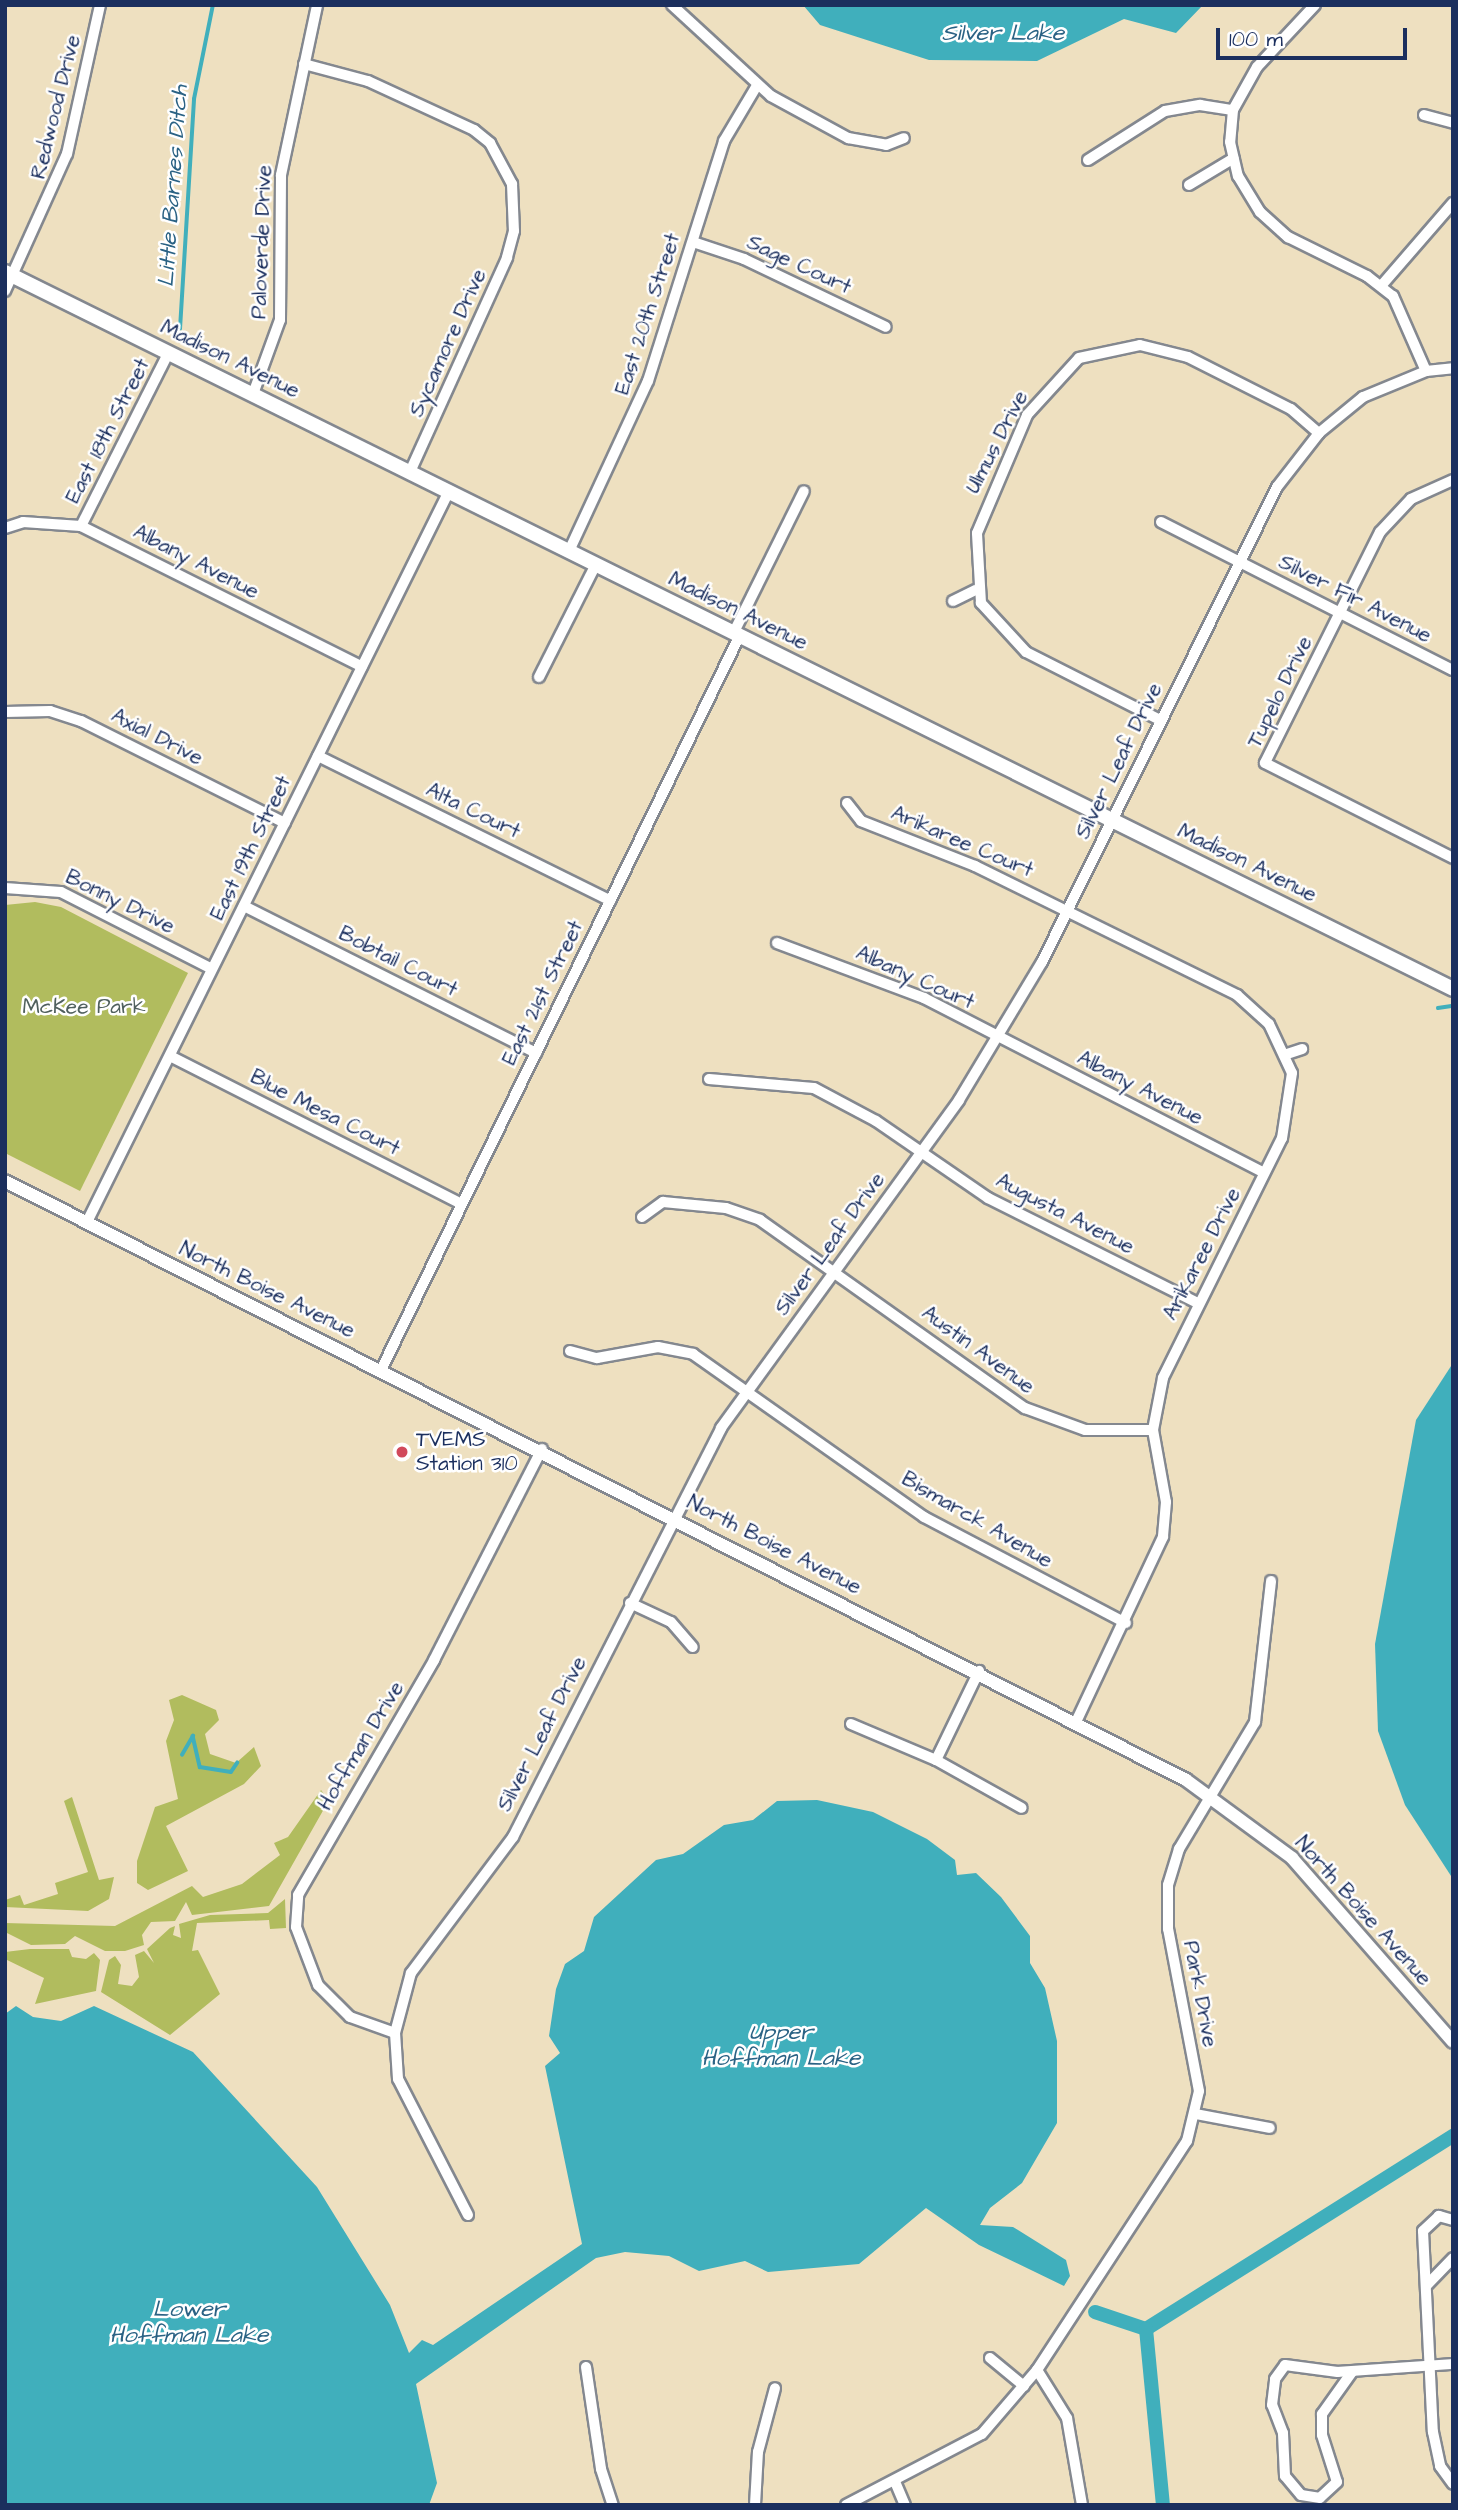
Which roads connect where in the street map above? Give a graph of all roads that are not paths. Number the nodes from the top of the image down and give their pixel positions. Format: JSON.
{"nodes":[{"id":1,"x":100,"y":5,"type":"edge"},
{"id":2,"x":317,"y":5,"type":"edge"},
{"id":3,"x":672,"y":5,"type":"edge"},
{"id":4,"x":1315,"y":5,"type":"edge"},
{"id":5,"x":304,"y":64,"type":"junction"},
{"id":6,"x":755,"y":87,"type":"junction"},
{"id":7,"x":1233,"y":110,"type":"junction"},
{"id":8,"x":1423,"y":115,"type":"dead end"},
{"id":9,"x":1453,"y":123,"type":"edge"},
{"id":10,"x":904,"y":138,"type":"dead end"},
{"id":11,"x":1234,"y":158,"type":"junction"},
{"id":12,"x":1088,"y":160,"type":"dead end"},
{"id":13,"x":1189,"y":185,"type":"dead end"},
{"id":14,"x":1453,"y":202,"type":"edge"},
{"id":15,"x":693,"y":242,"type":"junction"},
{"id":16,"x":9,"y":273,"type":"edge"},
{"id":17,"x":1381,"y":286,"type":"junction"},
{"id":18,"x":5,"y":291,"type":"edge"},
{"id":19,"x":886,"y":327,"type":"dead end"},
{"id":20,"x":169,"y":352,"type":"junction"},
{"id":21,"x":1453,"y":368,"type":"edge"},
{"id":22,"x":1426,"y":371,"type":"junction"},
{"id":23,"x":253,"y":394,"type":"junction"},
{"id":24,"x":1319,"y":433,"type":"junction"},
{"id":25,"x":410,"y":472,"type":"junction"},
{"id":26,"x":1453,"y":480,"type":"edge"},
{"id":27,"x":449,"y":491,"type":"junction"},
{"id":28,"x":804,"y":491,"type":"dead end"},
{"id":29,"x":1161,"y":522,"type":"dead end"},
{"id":30,"x":81,"y":526,"type":"junction"},
{"id":31,"x":5,"y":528,"type":"edge"},
{"id":32,"x":569,"y":551,"type":"junction"},
{"id":33,"x":1241,"y":562,"type":"junction"},
{"id":34,"x":596,"y":564,"type":"junction"},
{"id":35,"x":976,"y":590,"type":"junction"},
{"id":36,"x":953,"y":601,"type":"dead end"},
{"id":37,"x":1340,"y":614,"type":"junction"},
{"id":38,"x":737,"y":634,"type":"junction"},
{"id":39,"x":362,"y":667,"type":"junction"},
{"id":40,"x":1453,"y":670,"type":"edge"},
{"id":41,"x":539,"y":677,"type":"dead end"},
{"id":42,"x":5,"y":712,"type":"edge"},
{"id":43,"x":1160,"y":720,"type":"junction"},
{"id":44,"x":318,"y":757,"type":"junction"},
{"id":45,"x":847,"y":803,"type":"dead end"},
{"id":46,"x":1112,"y":820,"type":"junction"},
{"id":47,"x":285,"y":823,"type":"junction"},
{"id":48,"x":1453,"y":858,"type":"edge"},
{"id":49,"x":5,"y":888,"type":"edge"},
{"id":50,"x":610,"y":900,"type":"junction"},
{"id":51,"x":244,"y":906,"type":"junction"},
{"id":52,"x":1068,"y":909,"type":"junction"},
{"id":53,"x":777,"y":943,"type":"dead end"},
{"id":54,"x":212,"y":970,"type":"junction"},
{"id":55,"x":1453,"y":989,"type":"edge"},
{"id":56,"x":998,"y":1038,"type":"junction"},
{"id":57,"x":1302,"y":1049,"type":"dead end"},
{"id":58,"x":536,"y":1053,"type":"junction"},
{"id":59,"x":1287,"y":1054,"type":"junction"},
{"id":60,"x":170,"y":1056,"type":"junction"},
{"id":61,"x":709,"y":1079,"type":"dead end"},
{"id":62,"x":918,"y":1154,"type":"junction"},
{"id":63,"x":1264,"y":1173,"type":"junction"},
{"id":64,"x":5,"y":1181,"type":"edge"},
{"id":65,"x":462,"y":1204,"type":"junction"},
{"id":66,"x":642,"y":1217,"type":"dead end"},
{"id":67,"x":87,"y":1222,"type":"junction"},
{"id":68,"x":835,"y":1271,"type":"junction"},
{"id":69,"x":1198,"y":1303,"type":"junction"},
{"id":70,"x":570,"y":1351,"type":"dead end"},
{"id":71,"x":382,"y":1368,"type":"junction"},
{"id":72,"x":748,"y":1388,"type":"junction"},
{"id":73,"x":1153,"y":1430,"type":"junction"},
{"id":74,"x":542,"y":1449,"type":"junction"},
{"id":75,"x":675,"y":1516,"type":"junction"},
{"id":76,"x":1271,"y":1581,"type":"dead end"},
{"id":77,"x":630,"y":1603,"type":"junction"},
{"id":78,"x":1126,"y":1623,"type":"junction"},
{"id":79,"x":693,"y":1647,"type":"dead end"},
{"id":80,"x":979,"y":1671,"type":"junction"},
{"id":81,"x":1077,"y":1720,"type":"junction"},
{"id":82,"x":851,"y":1724,"type":"dead end"},
{"id":83,"x":936,"y":1760,"type":"junction"},
{"id":84,"x":1214,"y":1797,"type":"junction"},
{"id":85,"x":1022,"y":1808,"type":"dead end"},
{"id":86,"x":395,"y":2033,"type":"junction"},
{"id":87,"x":1453,"y":2042,"type":"edge"},
{"id":88,"x":1196,"y":2114,"type":"junction"},
{"id":89,"x":1270,"y":2128,"type":"dead end"},
{"id":90,"x":468,"y":2215,"type":"dead end"},
{"id":91,"x":1453,"y":2220,"type":"edge"},
{"id":92,"x":1453,"y":2259,"type":"edge"},
{"id":93,"x":1426,"y":2286,"type":"junction"},
{"id":94,"x":990,"y":2358,"type":"dead end"},
{"id":95,"x":1453,"y":2364,"type":"edge"},
{"id":96,"x":586,"y":2367,"type":"dead end"},
{"id":97,"x":1430,"y":2367,"type":"junction"},
{"id":98,"x":1037,"y":2370,"type":"junction"},
{"id":99,"x":1352,"y":2372,"type":"junction"},
{"id":100,"x":1024,"y":2386,"type":"junction"},
{"id":101,"x":775,"y":2388,"type":"dead end"},
{"id":102,"x":896,"y":2484,"type":"junction"},
{"id":103,"x":1453,"y":2484,"type":"edge"},
{"id":104,"x":613,"y":2505,"type":"edge"},
{"id":105,"x":755,"y":2505,"type":"edge"},
{"id":106,"x":846,"y":2505,"type":"edge"},
{"id":107,"x":905,"y":2505,"type":"edge"},
{"id":108,"x":1082,"y":2505,"type":"edge"}],
"edges":[{"from":1,"to":16,"type":"street","name":"Redwood Drive"},
{"from":2,"to":5,"type":"street","name":"Paloverde Drive"},
{"from":3,"to":6,"type":"street"},
{"from":4,"to":7,"type":"street"},
{"from":5,"to":23,"type":"street","name":"Paloverde Drive"},
{"from":5,"to":25,"type":"street","name":"Sycamore Drive"},
{"from":6,"to":10,"type":"street"},
{"from":6,"to":15,"type":"street","name":"East 20th Street"},
{"from":7,"to":11,"type":"street"},
{"from":7,"to":12,"type":"street"},
{"from":8,"to":9,"type":"street"},
{"from":11,"to":13,"type":"street"},
{"from":11,"to":17,"type":"street"},
{"from":14,"to":17,"type":"street"},
{"from":15,"to":19,"type":"street","name":"Sage Court"},
{"from":15,"to":32,"type":"street","name":"East 20th Street"},
{"from":16,"to":18,"type":"street","name":"Redwood Drive"},
{"from":16,"to":20,"type":"main road","name":"Madison Avenue"},
{"from":17,"to":22,"type":"street"},
{"from":20,"to":23,"type":"main road","name":"Madison Avenue"},
{"from":20,"to":30,"type":"street","name":"East 18th Street"},
{"from":21,"to":22,"type":"street","name":"Silver Leaf Drive"},
{"from":22,"to":24,"type":"street","name":"Silver Leaf Drive"},
{"from":23,"to":25,"type":"main road","name":"Madison Avenue"},
{"from":24,"to":33,"type":"street","name":"Silver Leaf Drive"},
{"from":24,"to":35,"type":"street","name":"Ulmus Drive"},
{"from":25,"to":27,"type":"main road","name":"Madison Avenue"},
{"from":26,"to":37,"type":"street","name":"Tupelo Drive"},
{"from":27,"to":32,"type":"main road","name":"Madison Avenue"},
{"from":27,"to":39,"type":"street","name":"East 19th Street"},
{"from":28,"to":38,"type":"street","name":"East 21st Street"},
{"from":29,"to":33,"type":"street","name":"Silver Fir Avenue"},
{"from":30,"to":31,"type":"street","name":"Albany Avenue"},
{"from":30,"to":39,"type":"street","name":"Albany Avenue"},
{"from":32,"to":34,"type":"main road","name":"Madison Avenue"},
{"from":33,"to":37,"type":"street","name":"Silver Fir Avenue"},
{"from":33,"to":43,"type":"street","name":"Silver Leaf Drive"},
{"from":34,"to":38,"type":"main road","name":"Madison Avenue"},
{"from":34,"to":41,"type":"street"},
{"from":35,"to":36,"type":"street"},
{"from":35,"to":43,"type":"street"},
{"from":37,"to":40,"type":"street","name":"Silver Fir Avenue"},
{"from":37,"to":48,"type":"street","name":"Tupelo Drive"},
{"from":38,"to":46,"type":"main road","name":"Madison Avenue"},
{"from":38,"to":50,"type":"street","name":"East 21st Street"},
{"from":39,"to":44,"type":"street","name":"East 19th Street"},
{"from":42,"to":47,"type":"street","name":"Axial Drive"},
{"from":43,"to":46,"type":"street","name":"Silver Leaf Drive"},
{"from":44,"to":47,"type":"street","name":"East 19th Street"},
{"from":44,"to":50,"type":"street","name":"Alta Court"},
{"from":45,"to":52,"type":"street","name":"Arikaree Court"},
{"from":46,"to":52,"type":"street","name":"Silver Leaf Drive"},
{"from":46,"to":55,"type":"main road","name":"Madison Avenue"},
{"from":47,"to":51,"type":"street","name":"East 19th Street"},
{"from":49,"to":54,"type":"street","name":"Bonny Drive"},
{"from":50,"to":58,"type":"street","name":"East 21st Street"},
{"from":51,"to":54,"type":"street","name":"East 19th Street"},
{"from":51,"to":58,"type":"street","name":"Bobtail Court"},
{"from":52,"to":56,"type":"street","name":"Silver Leaf Drive"},
{"from":52,"to":59,"type":"street"},
{"from":53,"to":56,"type":"street","name":"Albany Court"},
{"from":54,"to":60,"type":"street","name":"East 19th Street"},
{"from":56,"to":62,"type":"street","name":"Silver Leaf Drive"},
{"from":56,"to":63,"type":"street","name":"Albany Avenue"},
{"from":57,"to":59,"type":"street"},
{"from":58,"to":65,"type":"street","name":"East 21st Street"},
{"from":59,"to":63,"type":"street","name":"Arikaree Drive"},
{"from":60,"to":65,"type":"street","name":"Blue Mesa Court"},
{"from":60,"to":67,"type":"street","name":"East 19th Street"},
{"from":61,"to":62,"type":"street","name":"Augusta Avenue"},
{"from":62,"to":68,"type":"street","name":"Silver Leaf Drive"},
{"from":62,"to":69,"type":"street","name":"Augusta Avenue"},
{"from":63,"to":69,"type":"street","name":"Arikaree Drive"},
{"from":64,"to":67,"type":"street","name":"North Boise Avenue"},
{"from":65,"to":71,"type":"street","name":"East 21st Street"},
{"from":66,"to":68,"type":"street","name":"Austin Avenue"},
{"from":67,"to":71,"type":"street","name":"North Boise Avenue"},
{"from":68,"to":72,"type":"street","name":"Silver Leaf Drive"},
{"from":68,"to":73,"type":"street","name":"Austin Avenue"},
{"from":69,"to":73,"type":"street","name":"Arikaree Drive"},
{"from":70,"to":72,"type":"street","name":"Bismarck Avenue"},
{"from":71,"to":74,"type":"street","name":"North Boise Avenue"},
{"from":72,"to":75,"type":"street","name":"Silver Leaf Drive"},
{"from":72,"to":78,"type":"street","name":"Bismarck Avenue"},
{"from":73,"to":78,"type":"street","name":"Arikaree Drive"},
{"from":74,"to":75,"type":"street","name":"North Boise Avenue"},
{"from":74,"to":86,"type":"street","name":"Hoffman Drive"},
{"from":75,"to":77,"type":"street","name":"Silver Leaf Drive"},
{"from":75,"to":80,"type":"street","name":"North Boise Avenue"},
{"from":76,"to":84,"type":"street","name":"Park Drive"},
{"from":77,"to":79,"type":"street"},
{"from":77,"to":86,"type":"street","name":"Silver Leaf Drive"},
{"from":78,"to":81,"type":"street","name":"Arikaree Drive"},
{"from":80,"to":81,"type":"street","name":"North Boise Avenue"},
{"from":80,"to":83,"type":"street"},
{"from":81,"to":84,"type":"street","name":"North Boise Avenue"},
{"from":82,"to":83,"type":"street"},
{"from":83,"to":85,"type":"street"},
{"from":84,"to":87,"type":"street","name":"North Boise Avenue"},
{"from":84,"to":88,"type":"street","name":"Park Drive"},
{"from":86,"to":90,"type":"street","name":"Silver Leaf Drive"},
{"from":88,"to":89,"type":"street"},
{"from":88,"to":98,"type":"street","name":"Park Drive"},
{"from":91,"to":93,"type":"street"},
{"from":92,"to":93,"type":"street"},
{"from":93,"to":97,"type":"street"},
{"from":94,"to":100,"type":"street"},
{"from":95,"to":97,"type":"street"},
{"from":96,"to":104,"type":"street"},
{"from":97,"to":99,"type":"street"},
{"from":97,"to":103,"type":"street"},
{"from":98,"to":100,"type":"street","name":"Park Drive"},
{"from":98,"to":108,"type":"street"},
{"from":99,"to":99,"type":"street"},
{"from":100,"to":102,"type":"street","name":"Park Drive"},
{"from":101,"to":105,"type":"street"},
{"from":102,"to":106,"type":"street","name":"Park Drive"},
{"from":102,"to":107,"type":"street"}]}
